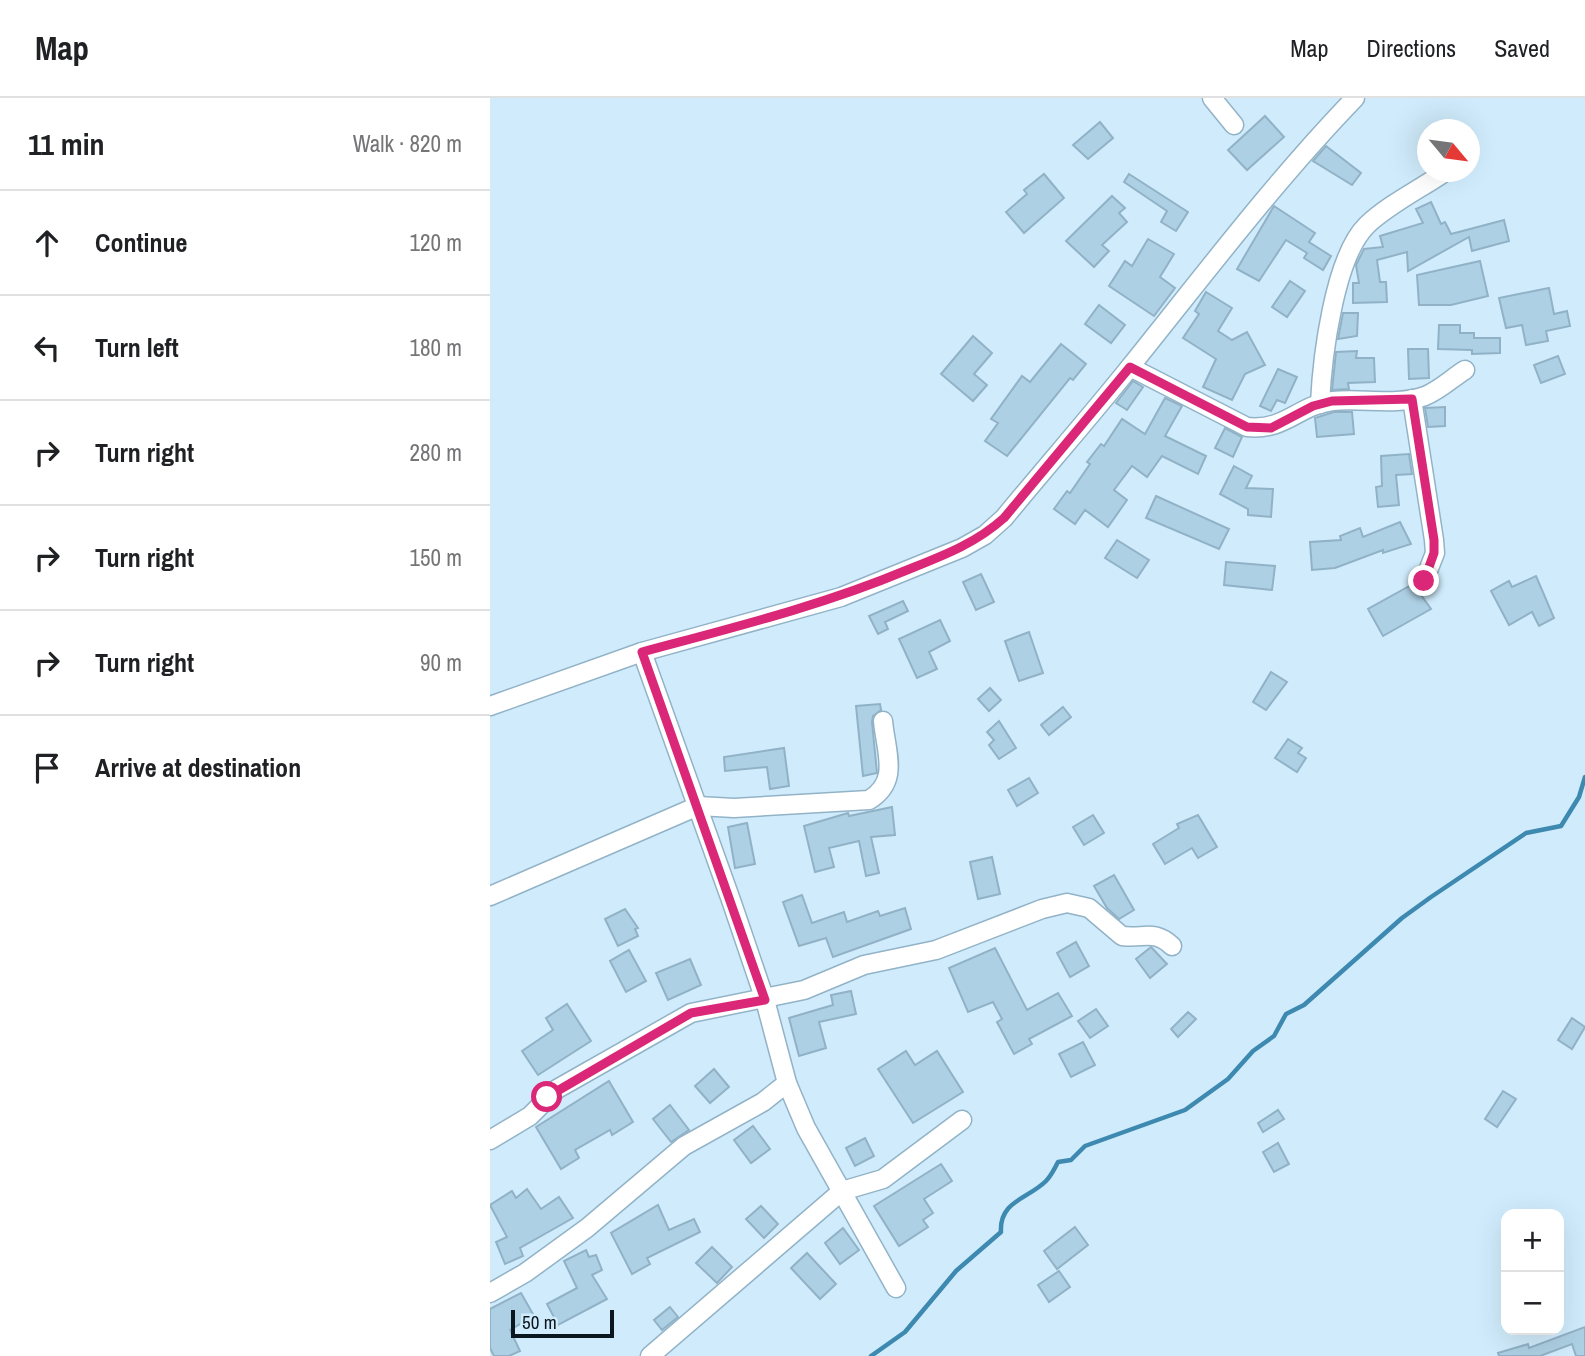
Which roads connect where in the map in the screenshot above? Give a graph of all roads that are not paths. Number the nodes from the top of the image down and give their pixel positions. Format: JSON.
{"nodes":[{"id":1,"x":1212,"y":98,"type":"edge"},
{"id":2,"x":1356,"y":98,"type":"edge"},
{"id":3,"x":1234,"y":125,"type":"dead end"},
{"id":4,"x":1430,"y":182,"type":"edge"},
{"id":5,"x":1130,"y":367,"type":"junction"},
{"id":6,"x":1465,"y":370,"type":"dead end"},
{"id":7,"x":1412,"y":399,"type":"junction"},
{"id":8,"x":1320,"y":404,"type":"junction"},
{"id":9,"x":1424,"y":581,"type":"dead end"},
{"id":10,"x":642,"y":652,"type":"junction"},
{"id":11,"x":490,"y":706,"type":"edge"},
{"id":12,"x":883,"y":721,"type":"dead end"},
{"id":13,"x":698,"y":806,"type":"junction"},
{"id":14,"x":490,"y":896,"type":"edge"},
{"id":15,"x":1172,"y":946,"type":"dead end"},
{"id":16,"x":765,"y":1000,"type":"junction"},
{"id":17,"x":787,"y":1083,"type":"junction"},
{"id":18,"x":962,"y":1120,"type":"dead end"},
{"id":19,"x":490,"y":1140,"type":"edge"},
{"id":20,"x":842,"y":1191,"type":"junction"},
{"id":21,"x":896,"y":1288,"type":"dead end"},
{"id":22,"x":490,"y":1293,"type":"edge"},
{"id":23,"x":650,"y":1356,"type":"edge"}],
"edges":[{"from":1,"to":3,"type":"street"},
{"from":2,"to":5,"type":"street"},
{"from":4,"to":8,"type":"street"},
{"from":5,"to":8,"type":"street"},
{"from":5,"to":10,"type":"street"},
{"from":6,"to":7,"type":"street"},
{"from":7,"to":8,"type":"street"},
{"from":7,"to":9,"type":"street"},
{"from":10,"to":11,"type":"street"},
{"from":10,"to":13,"type":"street"},
{"from":12,"to":13,"type":"street"},
{"from":13,"to":14,"type":"street"},
{"from":13,"to":16,"type":"street"},
{"from":15,"to":16,"type":"street"},
{"from":16,"to":17,"type":"street"},
{"from":16,"to":19,"type":"street"},
{"from":17,"to":20,"type":"street"},
{"from":17,"to":22,"type":"street"},
{"from":18,"to":20,"type":"street"},
{"from":20,"to":21,"type":"street"},
{"from":20,"to":23,"type":"street"}]}
